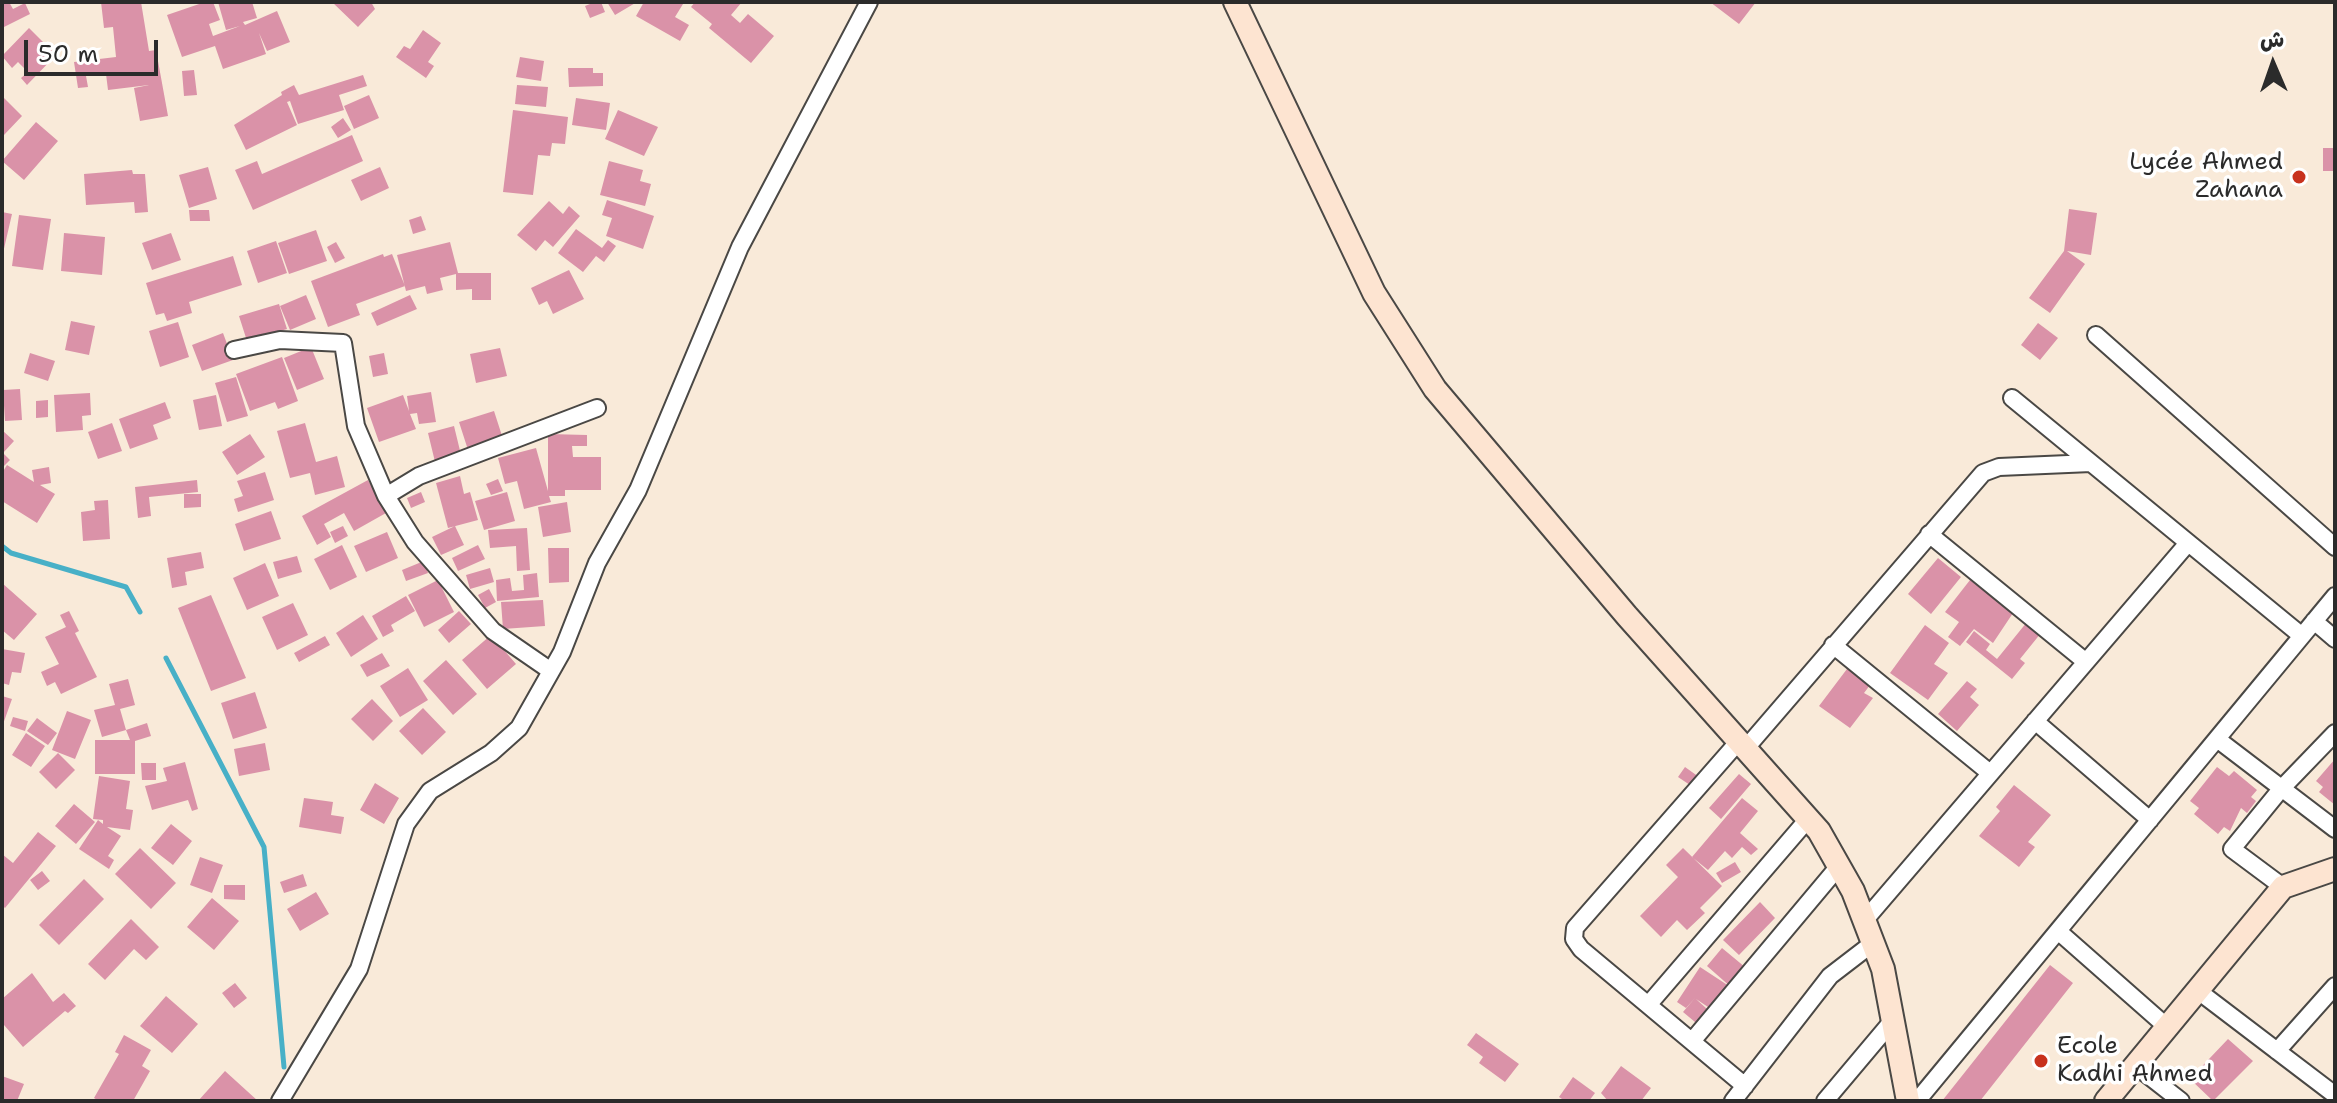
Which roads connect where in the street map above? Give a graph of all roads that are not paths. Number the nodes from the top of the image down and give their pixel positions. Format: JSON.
{"nodes":[{"id":1,"x":869,"y":2,"type":"edge"},
{"id":2,"x":1235,"y":2,"type":"edge"},
{"id":3,"x":2096,"y":335,"type":"dead end"},
{"id":4,"x":234,"y":350,"type":"dead end"},
{"id":5,"x":2012,"y":398,"type":"dead end"},
{"id":6,"x":597,"y":408,"type":"dead end"},
{"id":7,"x":2091,"y":463,"type":"junction"},
{"id":8,"x":386,"y":496,"type":"junction"},
{"id":9,"x":1929,"y":534,"type":"junction"},
{"id":10,"x":2188,"y":543,"type":"junction"},
{"id":11,"x":2335,"y":547,"type":"edge"},
{"id":12,"x":2335,"y":596,"type":"edge"},
{"id":13,"x":2314,"y":621,"type":"junction"},
{"id":14,"x":2302,"y":636,"type":"junction"},
{"id":15,"x":2335,"y":639,"type":"edge"},
{"id":16,"x":1833,"y":645,"type":"junction"},
{"id":17,"x":2086,"y":662,"type":"junction"},
{"id":18,"x":551,"y":671,"type":"junction"},
{"id":19,"x":2035,"y":721,"type":"junction"},
{"id":20,"x":2335,"y":733,"type":"edge"},
{"id":21,"x":2217,"y":739,"type":"junction"},
{"id":22,"x":1742,"y":745,"type":"junction"},
{"id":23,"x":1990,"y":773,"type":"junction"},
{"id":24,"x":2281,"y":789,"type":"junction"},
{"id":25,"x":1808,"y":819,"type":"junction"},
{"id":26,"x":2150,"y":820,"type":"junction"},
{"id":27,"x":2335,"y":829,"type":"edge"},
{"id":28,"x":1839,"y":866,"type":"junction"},
{"id":29,"x":2335,"y":869,"type":"edge"},
{"id":30,"x":2283,"y":887,"type":"junction"},
{"id":31,"x":1864,"y":921,"type":"junction"},
{"id":32,"x":2058,"y":931,"type":"junction"},
{"id":33,"x":1873,"y":943,"type":"junction"},
{"id":34,"x":2335,"y":986,"type":"edge"},
{"id":35,"x":2197,"y":990,"type":"junction"},
{"id":36,"x":1649,"y":1004,"type":"junction"},
{"id":37,"x":1894,"y":1019,"type":"junction"},
{"id":38,"x":2167,"y":1027,"type":"junction"},
{"id":39,"x":1693,"y":1040,"type":"junction"},
{"id":40,"x":2277,"y":1051,"type":"junction"},
{"id":41,"x":2135,"y":1065,"type":"junction"},
{"id":42,"x":1745,"y":1086,"type":"junction"},
{"id":43,"x":2332,"y":1088,"type":"edge"},
{"id":44,"x":280,"y":1101,"type":"edge"},
{"id":45,"x":1733,"y":1101,"type":"edge"},
{"id":46,"x":1825,"y":1101,"type":"edge"},
{"id":47,"x":1908,"y":1101,"type":"edge"},
{"id":48,"x":1917,"y":1101,"type":"edge"},
{"id":49,"x":2106,"y":1101,"type":"edge"},
{"id":50,"x":2181,"y":1101,"type":"edge"}],
"edges":[{"from":1,"to":18,"type":"street"},
{"from":2,"to":22,"type":"main road"},
{"from":3,"to":11,"type":"street"},
{"from":4,"to":8,"type":"street"},
{"from":5,"to":7,"type":"street"},
{"from":6,"to":8,"type":"street"},
{"from":7,"to":9,"type":"street"},
{"from":7,"to":10,"type":"street"},
{"from":8,"to":18,"type":"street"},
{"from":9,"to":16,"type":"street"},
{"from":9,"to":17,"type":"street"},
{"from":10,"to":14,"type":"street"},
{"from":10,"to":17,"type":"street"},
{"from":12,"to":13,"type":"street"},
{"from":13,"to":14,"type":"street"},
{"from":13,"to":15,"type":"street"},
{"from":14,"to":21,"type":"street"},
{"from":16,"to":22,"type":"street"},
{"from":16,"to":23,"type":"street"},
{"from":17,"to":19,"type":"street"},
{"from":18,"to":44,"type":"street"},
{"from":19,"to":23,"type":"street"},
{"from":19,"to":26,"type":"street"},
{"from":20,"to":24,"type":"street"},
{"from":21,"to":24,"type":"street"},
{"from":21,"to":26,"type":"street"},
{"from":22,"to":25,"type":"main road"},
{"from":22,"to":36,"type":"street"},
{"from":23,"to":31,"type":"street"},
{"from":24,"to":27,"type":"street"},
{"from":24,"to":30,"type":"street"},
{"from":25,"to":28,"type":"main road"},
{"from":25,"to":36,"type":"street"},
{"from":26,"to":32,"type":"street"},
{"from":28,"to":31,"type":"main road"},
{"from":28,"to":39,"type":"street"},
{"from":29,"to":30,"type":"main road"},
{"from":30,"to":35,"type":"main road"},
{"from":31,"to":33,"type":"main road"},
{"from":32,"to":38,"type":"street"},
{"from":32,"to":48,"type":"street"},
{"from":33,"to":37,"type":"main road"},
{"from":33,"to":42,"type":"street"},
{"from":34,"to":40,"type":"street"},
{"from":35,"to":38,"type":"main road"},
{"from":35,"to":40,"type":"street"},
{"from":36,"to":39,"type":"street"},
{"from":37,"to":46,"type":"street"},
{"from":37,"to":47,"type":"main road"},
{"from":38,"to":41,"type":"main road"},
{"from":39,"to":42,"type":"street"},
{"from":40,"to":43,"type":"street"},
{"from":41,"to":49,"type":"main road"},
{"from":41,"to":50,"type":"street"},
{"from":42,"to":45,"type":"street"}]}
